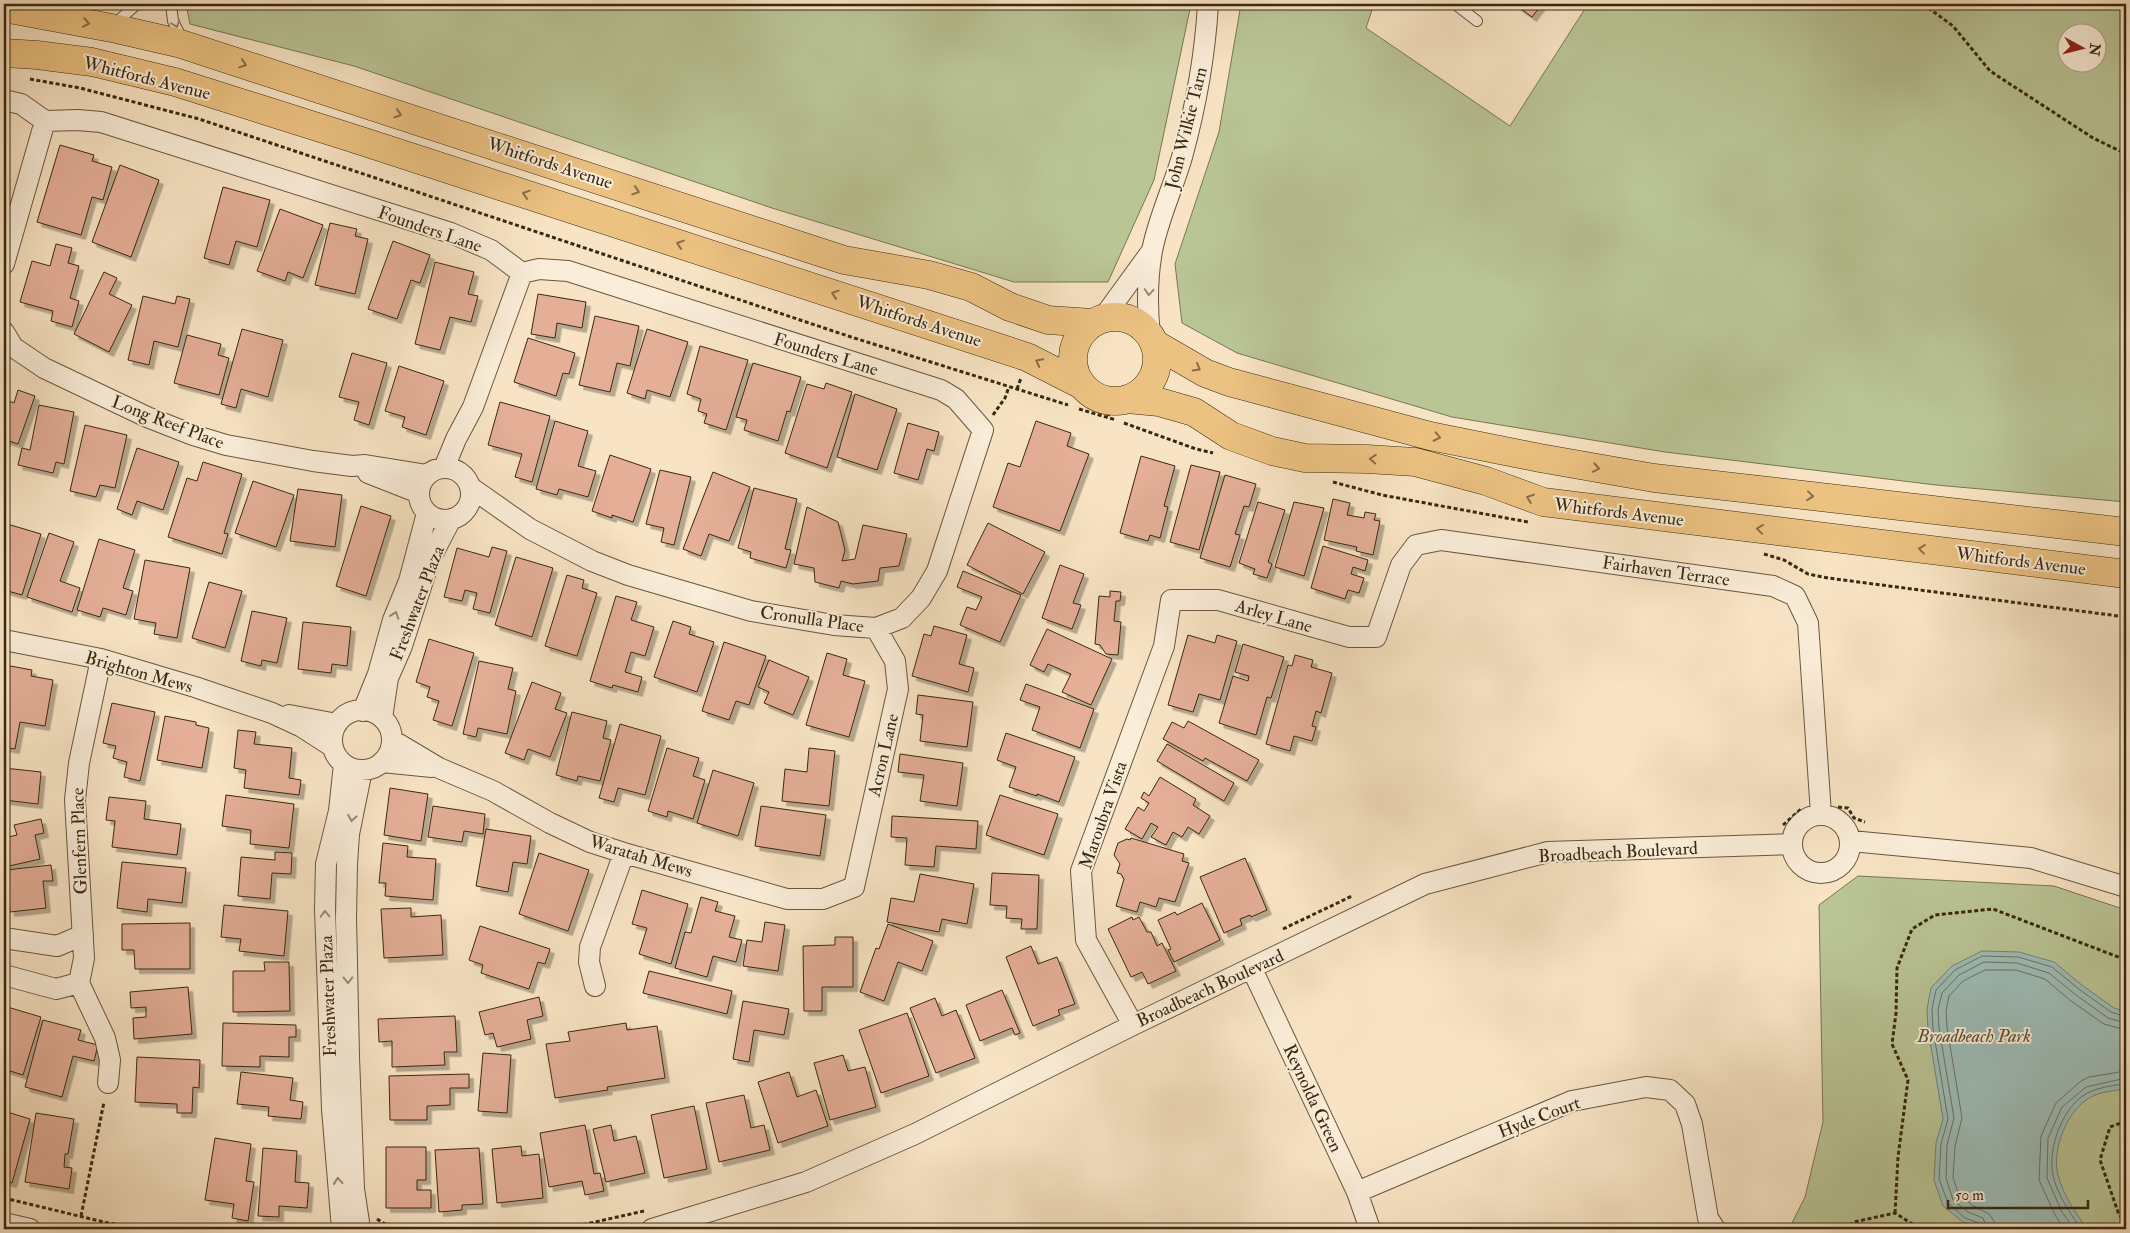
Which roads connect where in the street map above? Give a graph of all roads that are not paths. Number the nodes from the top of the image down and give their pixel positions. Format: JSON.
{"nodes":[{"id":1,"x":137,"y":4,"type":"edge"},
{"id":2,"x":171,"y":4,"type":"edge"},
{"id":3,"x":1208,"y":4,"type":"edge"},
{"id":4,"x":1455,"y":4,"type":"edge"},
{"id":5,"x":4,"y":8,"type":"edge"},
{"id":6,"x":1477,"y":21,"type":"dead end"},
{"id":7,"x":117,"y":29,"type":"junction"},
{"id":8,"x":178,"y":43,"type":"junction"},
{"id":9,"x":4,"y":53,"type":"edge"},
{"id":10,"x":4,"y":100,"type":"edge"},
{"id":11,"x":45,"y":121,"type":"junction"},
{"id":12,"x":1153,"y":250,"type":"junction"},
{"id":13,"x":4,"y":264,"type":"edge"},
{"id":14,"x":522,"y":273,"type":"junction"},
{"id":15,"x":1098,"y":321,"type":"junction"},
{"id":16,"x":4,"y":332,"type":"edge"},
{"id":17,"x":1152,"y":339,"type":"junction"},
{"id":18,"x":1082,"y":385,"type":"junction"},
{"id":19,"x":1127,"y":399,"type":"junction"},
{"id":20,"x":983,"y":430,"type":"joint"},
{"id":21,"x":444,"y":479,"type":"junction"},
{"id":22,"x":427,"y":513,"type":"junction"},
{"id":23,"x":458,"y":515,"type":"junction"},
{"id":24,"x":530,"y":529,"type":"junction"},
{"id":25,"x":2126,"y":532,"type":"edge"},
{"id":26,"x":2126,"y":574,"type":"edge"},
{"id":27,"x":1171,"y":600,"type":"joint"},
{"id":28,"x":876,"y":628,"type":"junction"},
{"id":29,"x":1376,"y":637,"type":"joint"},
{"id":30,"x":4,"y":640,"type":"edge"},
{"id":31,"x":101,"y":659,"type":"junction"},
{"id":32,"x":363,"y":710,"type":"junction"},
{"id":33,"x":272,"y":713,"type":"junction"},
{"id":34,"x":382,"y":718,"type":"junction"},
{"id":35,"x":337,"y":724,"type":"junction"},
{"id":36,"x":392,"y":740,"type":"junction"},
{"id":37,"x":333,"y":747,"type":"junction"},
{"id":38,"x":382,"y":762,"type":"junction"},
{"id":39,"x":353,"y":767,"type":"junction"},
{"id":40,"x":439,"y":768,"type":"junction"},
{"id":41,"x":1821,"y":814,"type":"junction"},
{"id":42,"x":1851,"y":841,"type":"junction"},
{"id":43,"x":1792,"y":844,"type":"junction"},
{"id":44,"x":624,"y":853,"type":"junction"},
{"id":45,"x":854,"y":887,"type":"joint"},
{"id":46,"x":2126,"y":887,"type":"edge"},
{"id":47,"x":83,"y":935,"type":"junction"},
{"id":48,"x":4,"y":938,"type":"edge"},
{"id":49,"x":1252,"y":969,"type":"junction"},
{"id":50,"x":4,"y":975,"type":"edge"},
{"id":51,"x":79,"y":983,"type":"junction"},
{"id":52,"x":595,"y":986,"type":"dead end"},
{"id":53,"x":1133,"y":1025,"type":"junction"},
{"id":54,"x":108,"y":1083,"type":"road end"},
{"id":55,"x":1357,"y":1192,"type":"junction"},
{"id":56,"x":4,"y":1223,"type":"edge"},
{"id":57,"x":30,"y":1229,"type":"edge"},
{"id":58,"x":342,"y":1229,"type":"edge"},
{"id":59,"x":360,"y":1229,"type":"edge"},
{"id":60,"x":652,"y":1229,"type":"edge"},
{"id":61,"x":1370,"y":1229,"type":"edge"},
{"id":62,"x":1715,"y":1229,"type":"edge"}],
"edges":[{"from":1,"to":7,"type":"lane"},
{"from":2,"to":8,"type":"lane","one_way":true},
{"from":3,"to":12,"type":"street","name":"John Wilkie Tarn"},
{"from":4,"to":6,"type":"lane"},
{"from":5,"to":7,"type":"main road","name":"Whitfords Avenue","one_way":true},
{"from":7,"to":8,"type":"main road","name":"Whitfords Avenue"},
{"from":8,"to":15,"type":"main road","name":"Whitfords Avenue","one_way":true},
{"from":18,"to":9,"type":"main road","name":"Whitfords Avenue","one_way":true},
{"from":10,"to":11,"type":"street"},
{"from":11,"to":13,"type":"street"},
{"from":11,"to":14,"type":"street","name":"Founders Lane"},
{"from":12,"to":15,"type":"street","name":"John Wilkie Tarn"},
{"from":12,"to":17,"type":"street","name":"John Wilkie Tarn","one_way":true},
{"from":14,"to":20,"type":"street","name":"Founders Lane"},
{"from":14,"to":21,"type":"street"},
{"from":15,"to":17,"type":"main road"},
{"from":15,"to":18,"type":"main road"},
{"from":16,"to":21,"type":"street","name":"Long Reef Place"},
{"from":17,"to":19,"type":"main road"},
{"from":17,"to":25,"type":"main road","one_way":true},
{"from":18,"to":19,"type":"main road"},
{"from":26,"to":19,"type":"main road","name":"Whitfords Avenue","one_way":true},
{"from":20,"to":28,"type":"street","name":"Cronulla Place"},
{"from":21,"to":22,"type":"street"},
{"from":21,"to":23,"type":"street","name":"Freshwater Plaza"},
{"from":21,"to":24,"type":"street","name":"Cronulla Place"},
{"from":22,"to":23,"type":"street","name":"Cronulla Place"},
{"from":32,"to":22,"type":"street","name":"Freshwater Plaza","one_way":true},
{"from":23,"to":24,"type":"street","name":"Cronulla Place"},
{"from":23,"to":34,"type":"street","name":"Freshwater Plaza"},
{"from":24,"to":28,"type":"street","name":"Cronulla Place"},
{"from":27,"to":29,"type":"street","name":"Arley Lane"},
{"from":27,"to":53,"type":"street","name":"Maroubra Vista"},
{"from":28,"to":45,"type":"street","name":"Acron Lane"},
{"from":29,"to":41,"type":"street","name":"Fairhaven Terrace"},
{"from":30,"to":31,"type":"street","name":"Brighton Mews"},
{"from":31,"to":33,"type":"street","name":"Brighton Mews"},
{"from":31,"to":47,"type":"street","name":"Glenfern Place"},
{"from":32,"to":34,"type":"street"},
{"from":32,"to":35,"type":"street"},
{"from":33,"to":35,"type":"street","name":"Brighton Mews"},
{"from":33,"to":37,"type":"street","name":"Brighton Mews"},
{"from":34,"to":36,"type":"street"},
{"from":35,"to":37,"type":"street"},
{"from":36,"to":38,"type":"street"},
{"from":36,"to":40,"type":"street","name":"Waratah Mews"},
{"from":37,"to":39,"type":"street"},
{"from":38,"to":39,"type":"street"},
{"from":38,"to":40,"type":"street","name":"Waratah Mews"},
{"from":58,"to":39,"type":"street","name":"Freshwater Plaza","one_way":true},
{"from":39,"to":59,"type":"street","name":"Freshwater Plaza","one_way":true},
{"from":40,"to":44,"type":"street","name":"Waratah Mews"},
{"from":41,"to":42,"type":"street"},
{"from":41,"to":43,"type":"street"},
{"from":42,"to":43,"type":"street"},
{"from":42,"to":46,"type":"street"},
{"from":43,"to":49,"type":"street","name":"Broadbeach Boulevard"},
{"from":44,"to":45,"type":"street","name":"Waratah Mews"},
{"from":44,"to":52,"type":"street"},
{"from":47,"to":48,"type":"street"},
{"from":47,"to":51,"type":"street","name":"Glenfern Place"},
{"from":49,"to":53,"type":"street","name":"Broadbeach Boulevard"},
{"from":49,"to":55,"type":"street","name":"Reynolda Green"},
{"from":50,"to":51,"type":"street"},
{"from":51,"to":54,"type":"street"},
{"from":53,"to":60,"type":"street","name":"Broadbeach Boulevard"},
{"from":55,"to":61,"type":"street","name":"Reynolda Green"},
{"from":55,"to":62,"type":"street","name":"Hyde Court"},
{"from":56,"to":57,"type":"street"}]}
